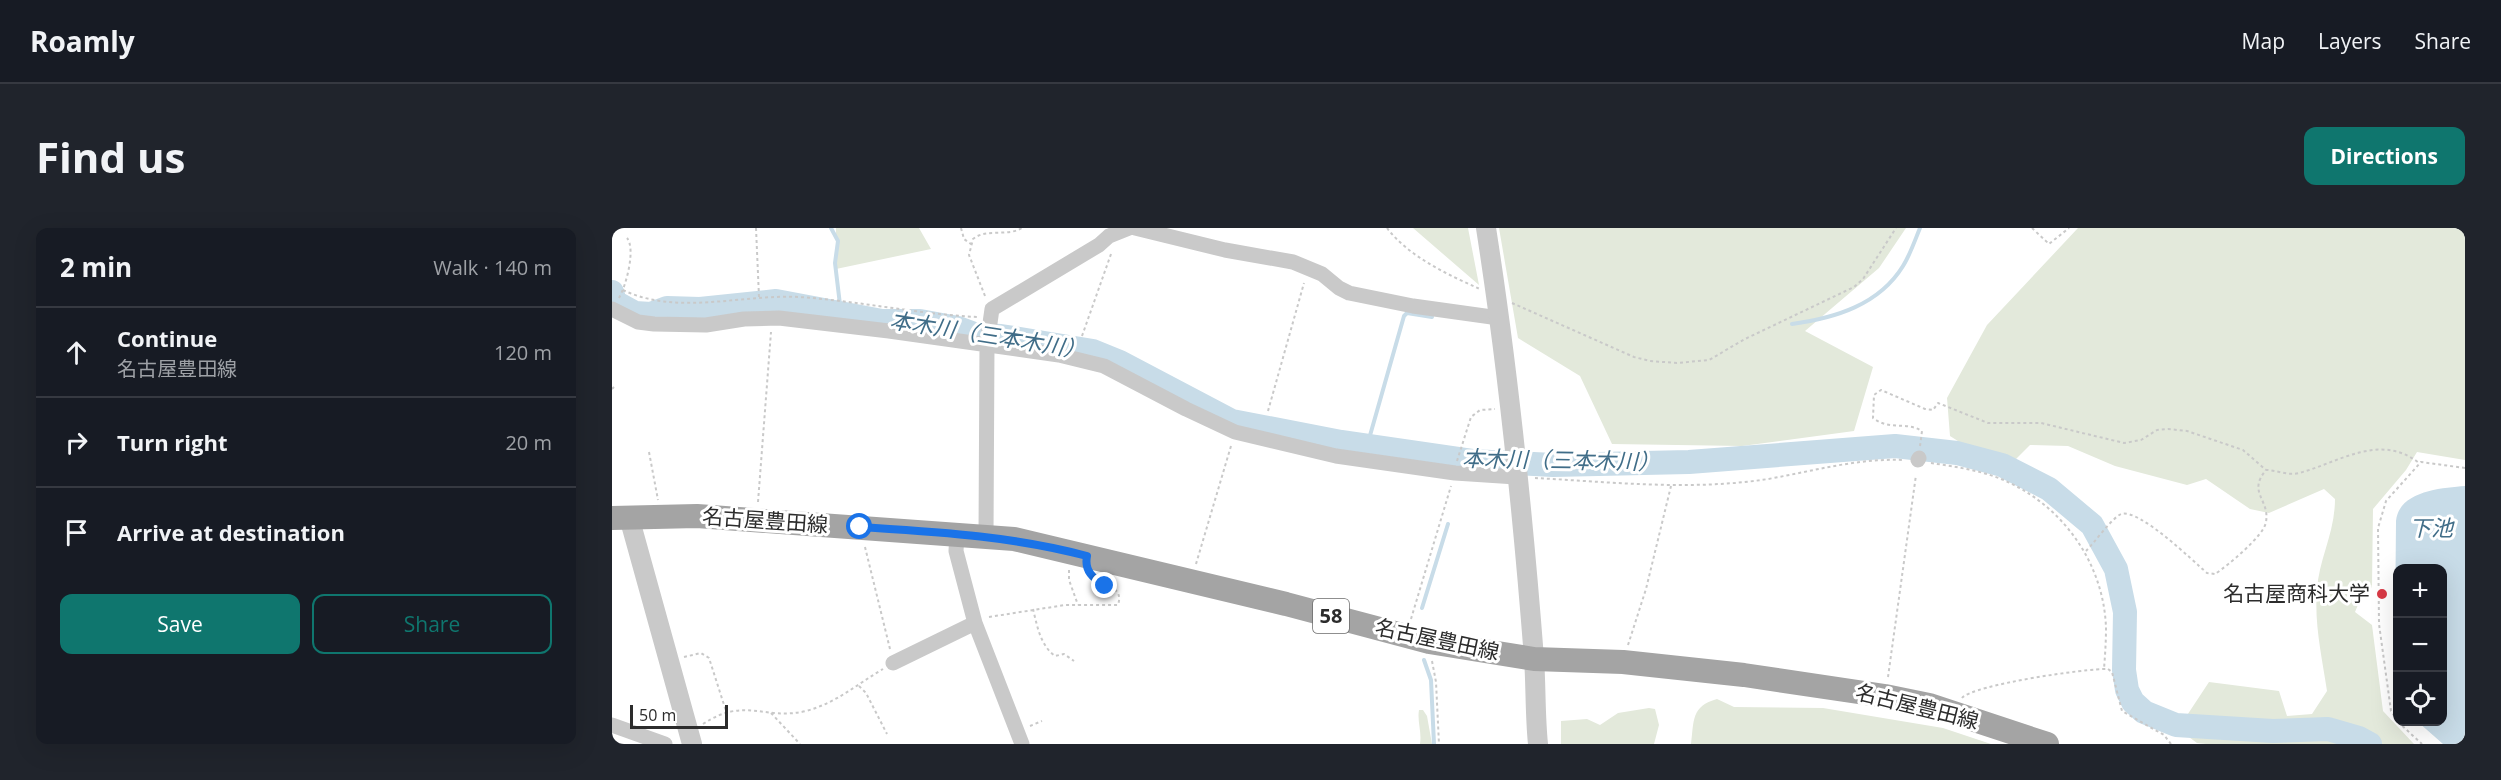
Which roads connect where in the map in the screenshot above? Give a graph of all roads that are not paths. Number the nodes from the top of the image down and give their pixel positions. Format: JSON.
{"nodes":[{"id":1,"x":1129,"y":228,"type":"edge"},
{"id":2,"x":1136,"y":228,"type":"edge"},
{"id":3,"x":1486,"y":228,"type":"edge"},
{"id":4,"x":1106,"y":232,"type":"edge"},
{"id":5,"x":612,"y":309,"type":"edge"},
{"id":6,"x":1499,"y":318,"type":"junction"},
{"id":7,"x":987,"y":344,"type":"junction"},
{"id":8,"x":1516,"y":476,"type":"junction"},
{"id":9,"x":620,"y":517,"type":"edge"},
{"id":10,"x":957,"y":534,"type":"junction"},
{"id":11,"x":986,"y":536,"type":"junction"},
{"id":12,"x":975,"y":622,"type":"junction"},
{"id":13,"x":1534,"y":659,"type":"junction"},
{"id":14,"x":893,"y":663,"type":"road end"},
{"id":15,"x":612,"y":725,"type":"edge"},
{"id":16,"x":690,"y":739,"type":"edge"},
{"id":17,"x":666,"y":744,"type":"edge"},
{"id":18,"x":1022,"y":744,"type":"edge"},
{"id":19,"x":1538,"y":744,"type":"edge"},
{"id":20,"x":2047,"y":744,"type":"edge"}],
"edges":[{"from":1,"to":4,"type":"street"},
{"from":2,"to":6,"type":"street"},
{"from":3,"to":6,"type":"street"},
{"from":4,"to":7,"type":"street"},
{"from":5,"to":7,"type":"street"},
{"from":6,"to":8,"type":"street"},
{"from":7,"to":8,"type":"street"},
{"from":7,"to":11,"type":"street"},
{"from":8,"to":13,"type":"street"},
{"from":9,"to":10,"type":"main road","name":"名古屋豊田線","number":"58"},
{"from":9,"to":16,"type":"street"},
{"from":10,"to":11,"type":"main road","name":"名古屋豊田線","number":"58"},
{"from":10,"to":12,"type":"street"},
{"from":11,"to":13,"type":"main road","name":"名古屋豊田線","number":"58"},
{"from":12,"to":14,"type":"street"},
{"from":12,"to":18,"type":"street"},
{"from":13,"to":19,"type":"street"},
{"from":13,"to":20,"type":"main road","name":"名古屋豊田線","number":"58"},
{"from":15,"to":17,"type":"street"},
{"from":16,"to":17,"type":"street"}]}
